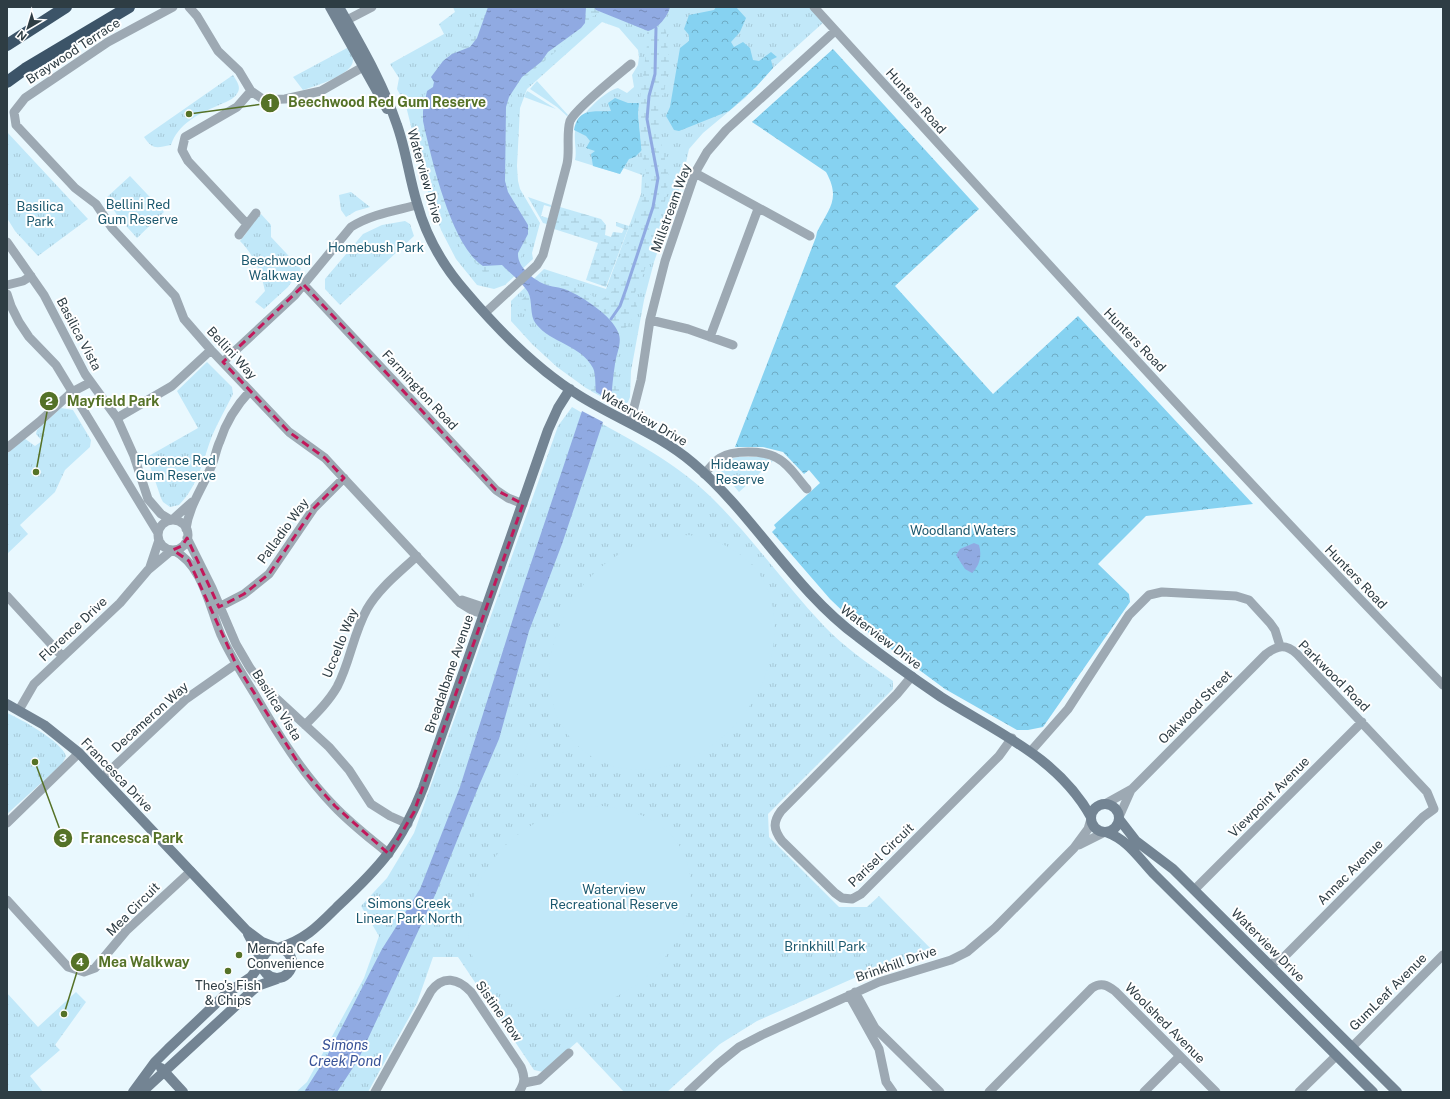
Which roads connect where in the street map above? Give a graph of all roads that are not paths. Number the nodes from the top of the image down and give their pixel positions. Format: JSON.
{"nodes":[{"id":1,"x":66,"y":7,"type":"edge"},
{"id":2,"x":129,"y":7,"type":"edge"},
{"id":3,"x":173,"y":7,"type":"edge"},
{"id":4,"x":189,"y":7,"type":"edge"},
{"id":5,"x":330,"y":7,"type":"edge"},
{"id":6,"x":339,"y":7,"type":"edge"},
{"id":7,"x":372,"y":7,"type":"edge"},
{"id":8,"x":814,"y":7,"type":"edge"},
{"id":9,"x":343,"y":22,"type":"junction"},
{"id":10,"x":835,"y":31,"type":"junction"},
{"id":11,"x":7,"y":45,"type":"edge"},
{"id":12,"x":631,"y":64,"type":"dead end"},
{"id":13,"x":367,"y":65,"type":"junction"},
{"id":14,"x":7,"y":82,"type":"edge"},
{"id":15,"x":250,"y":92,"type":"junction"},
{"id":16,"x":14,"y":112,"type":"joint"},
{"id":17,"x":696,"y":174,"type":"junction"},
{"id":18,"x":417,"y":205,"type":"junction"},
{"id":19,"x":758,"y":209,"type":"junction"},
{"id":20,"x":256,"y":213,"type":"dead end"},
{"id":21,"x":246,"y":223,"type":"junction"},
{"id":22,"x":239,"y":235,"type":"dead end"},
{"id":23,"x":810,"y":236,"type":"dead end"},
{"id":24,"x":7,"y":242,"type":"edge"},
{"id":25,"x":32,"y":276,"type":"junction"},
{"id":26,"x":7,"y":285,"type":"edge"},
{"id":27,"x":304,"y":285,"type":"junction"},
{"id":28,"x":7,"y":294,"type":"edge"},
{"id":29,"x":485,"y":313,"type":"junction"},
{"id":30,"x":650,"y":320,"type":"junction"},
{"id":31,"x":710,"y":337,"type":"junction"},
{"id":32,"x":733,"y":345,"type":"dead end"},
{"id":33,"x":211,"y":350,"type":"junction"},
{"id":34,"x":223,"y":362,"type":"junction"},
{"id":35,"x":91,"y":382,"type":"junction"},
{"id":36,"x":570,"y":390,"type":"junction"},
{"id":37,"x":250,"y":391,"type":"junction"},
{"id":38,"x":72,"y":392,"type":"junction"},
{"id":39,"x":117,"y":418,"type":"junction"},
{"id":40,"x":630,"y":423,"type":"junction"},
{"id":41,"x":7,"y":448,"type":"edge"},
{"id":42,"x":704,"y":474,"type":"junction"},
{"id":43,"x":344,"y":478,"type":"junction"},
{"id":44,"x":807,"y":489,"type":"dead end"},
{"id":45,"x":193,"y":501,"type":"junction"},
{"id":46,"x":523,"y":504,"type":"junction"},
{"id":47,"x":172,"y":520,"type":"junction"},
{"id":48,"x":187,"y":534,"type":"junction"},
{"id":49,"x":159,"y":537,"type":"junction"},
{"id":50,"x":173,"y":550,"type":"junction"},
{"id":51,"x":417,"y":556,"type":"junction"},
{"id":52,"x":148,"y":570,"type":"junction"},
{"id":53,"x":7,"y":596,"type":"edge"},
{"id":54,"x":219,"y":607,"type":"junction"},
{"id":55,"x":485,"y":611,"type":"junction"},
{"id":56,"x":1280,"y":646,"type":"junction"},
{"id":57,"x":62,"y":656,"type":"junction"},
{"id":58,"x":236,"y":664,"type":"junction"},
{"id":59,"x":912,"y":676,"type":"junction"},
{"id":60,"x":1443,"y":685,"type":"edge"},
{"id":61,"x":7,"y":704,"type":"edge"},
{"id":62,"x":19,"y":710,"type":"junction"},
{"id":63,"x":1362,"y":722,"type":"junction"},
{"id":64,"x":306,"y":725,"type":"junction"},
{"id":65,"x":1012,"y":738,"type":"junction"},
{"id":66,"x":1031,"y":751,"type":"junction"},
{"id":67,"x":79,"y":753,"type":"junction"},
{"id":68,"x":103,"y":777,"type":"junction"},
{"id":69,"x":1132,"y":789,"type":"junction"},
{"id":70,"x":1077,"y":795,"type":"junction"},
{"id":71,"x":1102,"y":804,"type":"junction"},
{"id":72,"x":1439,"y":810,"type":"edge"},
{"id":73,"x":1091,"y":818,"type":"junction"},
{"id":74,"x":1119,"y":818,"type":"junction"},
{"id":75,"x":7,"y":823,"type":"edge"},
{"id":76,"x":408,"y":824,"type":"junction"},
{"id":77,"x":1105,"y":832,"type":"junction"},
{"id":78,"x":1074,"y":848,"type":"junction"},
{"id":79,"x":389,"y":854,"type":"junction"},
{"id":80,"x":191,"y":871,"type":"junction"},
{"id":81,"x":1194,"y":890,"type":"junction"},
{"id":82,"x":7,"y":900,"type":"edge"},
{"id":83,"x":246,"y":930,"type":"junction"},
{"id":84,"x":304,"y":938,"type":"junction"},
{"id":85,"x":278,"y":948,"type":"junction"},
{"id":86,"x":1443,"y":955,"type":"edge"},
{"id":87,"x":262,"y":961,"type":"junction"},
{"id":88,"x":293,"y":963,"type":"junction"},
{"id":89,"x":1273,"y":968,"type":"junction"},
{"id":90,"x":277,"y":979,"type":"junction"},
{"id":91,"x":1261,"y":980,"type":"junction"},
{"id":92,"x":852,"y":994,"type":"junction"},
{"id":93,"x":889,"y":1042,"type":"junction"},
{"id":94,"x":1352,"y":1047,"type":"junction"},
{"id":95,"x":879,"y":1050,"type":"junction"},
{"id":96,"x":569,"y":1053,"type":"dead end"},
{"id":97,"x":1180,"y":1056,"type":"junction"},
{"id":98,"x":1336,"y":1056,"type":"junction"},
{"id":99,"x":155,"y":1062,"type":"junction"},
{"id":100,"x":164,"y":1072,"type":"junction"},
{"id":101,"x":524,"y":1083,"type":"junction"},
{"id":102,"x":889,"y":1091,"type":"edge"},
{"id":103,"x":133,"y":1092,"type":"edge"},
{"id":104,"x":142,"y":1092,"type":"edge"},
{"id":105,"x":183,"y":1092,"type":"edge"},
{"id":106,"x":375,"y":1092,"type":"edge"},
{"id":107,"x":519,"y":1092,"type":"edge"},
{"id":108,"x":688,"y":1092,"type":"edge"},
{"id":109,"x":940,"y":1092,"type":"edge"},
{"id":110,"x":989,"y":1092,"type":"edge"},
{"id":111,"x":1144,"y":1092,"type":"edge"},
{"id":112,"x":1216,"y":1092,"type":"edge"},
{"id":113,"x":1299,"y":1092,"type":"edge"},
{"id":114,"x":1373,"y":1092,"type":"edge"},
{"id":115,"x":1397,"y":1092,"type":"edge"}],
"edges":[{"from":1,"to":11,"type":"highway"},
{"from":2,"to":14,"type":"highway"},
{"from":3,"to":16,"type":"street","name":"Braywood Terrace"},
{"from":4,"to":15,"type":"street"},
{"from":5,"to":9,"type":"street","name":"Waterview Drive"},
{"from":6,"to":9,"type":"street","name":"Waterview Drive"},
{"from":7,"to":9,"type":"street"},
{"from":8,"to":10,"type":"street","name":"Hunters Road"},
{"from":9,"to":13,"type":"street","name":"Waterview Drive"},
{"from":10,"to":17,"type":"street","name":"Millstream Way"},
{"from":10,"to":60,"type":"street","name":"Hunters Road"},
{"from":12,"to":29,"type":"street"},
{"from":13,"to":15,"type":"street"},
{"from":13,"to":18,"type":"street","name":"Waterview Drive"},
{"from":15,"to":21,"type":"street"},
{"from":16,"to":33,"type":"street","name":"Bellini Way"},
{"from":17,"to":19,"type":"street"},
{"from":17,"to":30,"type":"street","name":"Millstream Way"},
{"from":18,"to":27,"type":"street"},
{"from":18,"to":29,"type":"street","name":"Waterview Drive"},
{"from":19,"to":23,"type":"street"},
{"from":19,"to":31,"type":"street"},
{"from":20,"to":21,"type":"street"},
{"from":21,"to":22,"type":"street"},
{"from":24,"to":25,"type":"street","name":"Basilica Vista"},
{"from":25,"to":26,"type":"street"},
{"from":25,"to":35,"type":"street","name":"Basilica Vista"},
{"from":27,"to":34,"type":"street"},
{"from":27,"to":46,"type":"street","name":"Farmington Road"},
{"from":28,"to":38,"type":"street"},
{"from":29,"to":36,"type":"street","name":"Waterview Drive"},
{"from":30,"to":31,"type":"street"},
{"from":30,"to":40,"type":"street","name":"Millstream Way"},
{"from":31,"to":32,"type":"street"},
{"from":33,"to":34,"type":"street","name":"Bellini Way"},
{"from":33,"to":39,"type":"street"},
{"from":34,"to":37,"type":"street","name":"Bellini Way"},
{"from":35,"to":38,"type":"street"},
{"from":35,"to":39,"type":"street","name":"Basilica Vista"},
{"from":36,"to":40,"type":"street","name":"Waterview Drive"},
{"from":36,"to":46,"type":"street","name":"Breadalbane Avenue"},
{"from":37,"to":43,"type":"street","name":"Bellini Way"},
{"from":37,"to":45,"type":"street"},
{"from":38,"to":41,"type":"street"},
{"from":38,"to":49,"type":"street"},
{"from":39,"to":47,"type":"street","name":"Basilica Vista"},
{"from":40,"to":42,"type":"street","name":"Waterview Drive"},
{"from":42,"to":44,"type":"street"},
{"from":42,"to":59,"type":"street","name":"Waterview Drive"},
{"from":43,"to":51,"type":"street","name":"Bellini Way"},
{"from":43,"to":54,"type":"street","name":"Palladio Way"},
{"from":45,"to":47,"type":"street"},
{"from":45,"to":48,"type":"street"},
{"from":46,"to":55,"type":"street","name":"Breadalbane Avenue"},
{"from":47,"to":48,"type":"street"},
{"from":47,"to":49,"type":"street"},
{"from":48,"to":50,"type":"street"},
{"from":48,"to":54,"type":"street","name":"Basilica Vista"},
{"from":49,"to":50,"type":"street"},
{"from":49,"to":52,"type":"street","name":"Florence Drive"},
{"from":50,"to":52,"type":"street","name":"Florence Drive"},
{"from":50,"to":58,"type":"street","name":"Basilica Vista"},
{"from":51,"to":55,"type":"street","name":"Bellini Way"},
{"from":51,"to":64,"type":"street","name":"Uccello Way"},
{"from":52,"to":57,"type":"street","name":"Florence Drive"},
{"from":53,"to":57,"type":"street"},
{"from":54,"to":64,"type":"street","name":"Basilica Vista"},
{"from":55,"to":76,"type":"street","name":"Breadalbane Avenue"},
{"from":56,"to":63,"type":"street","name":"Parkwood Road"},
{"from":56,"to":66,"type":"street","name":"Parkwood Road"},
{"from":56,"to":69,"type":"street","name":"Oakwood Street"},
{"from":57,"to":62,"type":"street","name":"Florence Drive"},
{"from":58,"to":68,"type":"street","name":"Decameron Way"},
{"from":58,"to":79,"type":"street","name":"Basilica Vista"},
{"from":59,"to":65,"type":"street","name":"Waterview Drive"},
{"from":59,"to":65,"type":"street","name":"Parisel Circuit"},
{"from":61,"to":62,"type":"street","name":"Francesca Drive"},
{"from":62,"to":67,"type":"street","name":"Francesca Drive"},
{"from":63,"to":72,"type":"street","name":"Parkwood Road"},
{"from":63,"to":81,"type":"street","name":"Viewpoint Avenue"},
{"from":64,"to":76,"type":"street","name":"Basilica Vista"},
{"from":65,"to":66,"type":"street","name":"Waterview Drive"},
{"from":66,"to":70,"type":"street","name":"Waterview Drive"},
{"from":67,"to":68,"type":"street","name":"Francesca Drive"},
{"from":67,"to":75,"type":"street"},
{"from":68,"to":80,"type":"street","name":"Francesca Drive"},
{"from":69,"to":71,"type":"street","name":"Oakwood Street"},
{"from":69,"to":74,"type":"street","name":"Oakwood Street"},
{"from":70,"to":71,"type":"street","name":"Waterview Drive"},
{"from":70,"to":73,"type":"street","name":"Waterview Drive"},
{"from":71,"to":73,"type":"street"},
{"from":71,"to":74,"type":"street"},
{"from":72,"to":89,"type":"street","name":"Annac Avenue"},
{"from":73,"to":77,"type":"street"},
{"from":73,"to":78,"type":"street","name":"Brinkhill Drive"},
{"from":74,"to":77,"type":"street"},
{"from":74,"to":81,"type":"street","name":"Waterview Drive"},
{"from":76,"to":79,"type":"street","name":"Breadalbane Avenue"},
{"from":77,"to":78,"type":"street","name":"Brinkhill Drive"},
{"from":77,"to":91,"type":"street"},
{"from":78,"to":92,"type":"street","name":"Brinkhill Drive"},
{"from":79,"to":84,"type":"street","name":"Breadalbane Avenue"},
{"from":80,"to":82,"type":"street","name":"Mea Circuit"},
{"from":80,"to":83,"type":"street","name":"Francesca Drive"},
{"from":81,"to":89,"type":"street","name":"Waterview Drive"},
{"from":83,"to":85,"type":"street","name":"Francesca Drive"},
{"from":83,"to":87,"type":"street","name":"Francesca Drive"},
{"from":84,"to":85,"type":"street","name":"Breadalbane Avenue"},
{"from":84,"to":88,"type":"street","name":"Breadalbane Avenue"},
{"from":85,"to":87,"type":"street"},
{"from":85,"to":88,"type":"street"},
{"from":86,"to":94,"type":"street","name":"GumLeaf Avenue"},
{"from":87,"to":90,"type":"street"},
{"from":87,"to":99,"type":"street"},
{"from":88,"to":90,"type":"street"},
{"from":89,"to":91,"type":"street"},
{"from":89,"to":94,"type":"street","name":"Waterview Drive"},
{"from":90,"to":100,"type":"street"},
{"from":91,"to":98,"type":"street"},
{"from":92,"to":93,"type":"street"},
{"from":92,"to":95,"type":"street"},
{"from":92,"to":108,"type":"street","name":"Brinkhill Drive"},
{"from":93,"to":95,"type":"street"},
{"from":93,"to":109,"type":"street"},
{"from":94,"to":115,"type":"street","name":"Waterview Drive"},
{"from":95,"to":102,"type":"street"},
{"from":96,"to":101,"type":"street"},
{"from":97,"to":110,"type":"street","name":"Woolshed Avenue"},
{"from":97,"to":111,"type":"street"},
{"from":97,"to":112,"type":"street","name":"Woolshed Avenue"},
{"from":98,"to":113,"type":"street"},
{"from":98,"to":114,"type":"street"},
{"from":99,"to":100,"type":"street"},
{"from":99,"to":103,"type":"street"},
{"from":100,"to":104,"type":"street"},
{"from":100,"to":105,"type":"street"},
{"from":101,"to":106,"type":"street","name":"Sistine Row"},
{"from":101,"to":107,"type":"street"}]}
